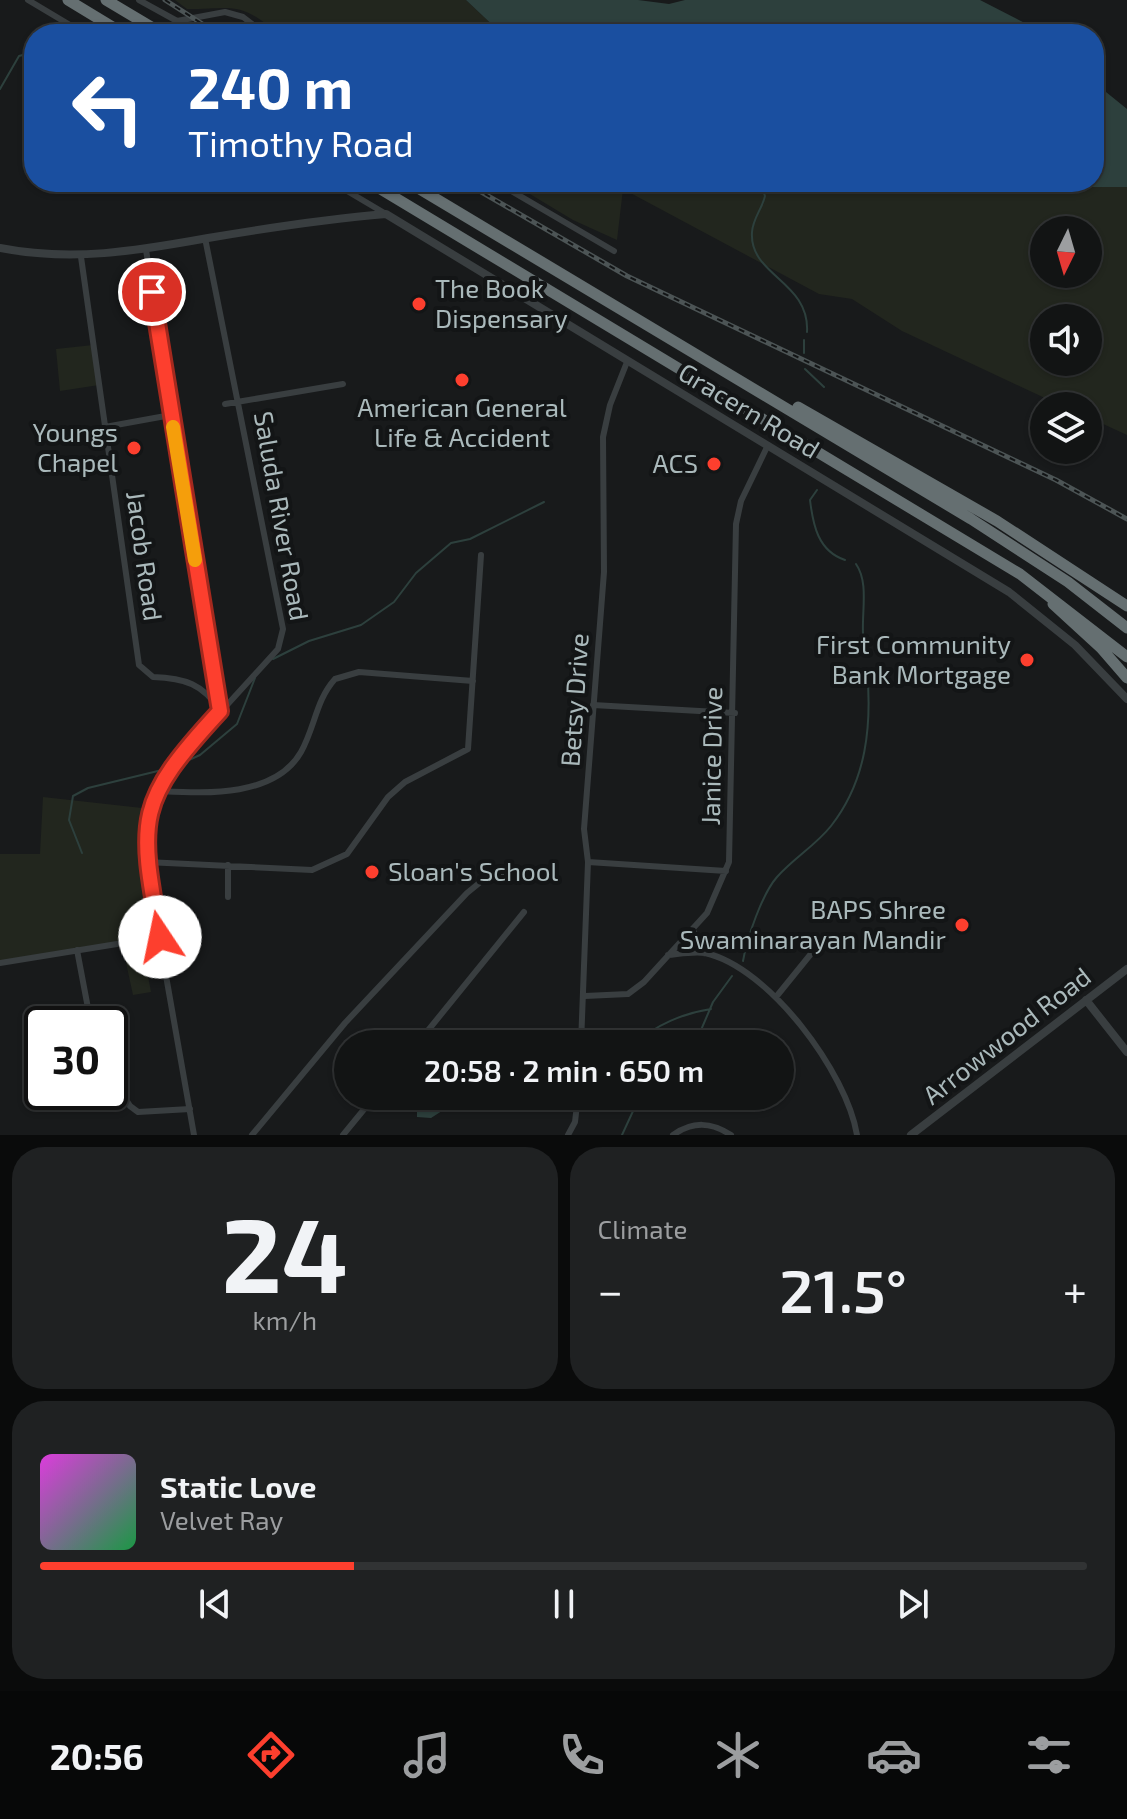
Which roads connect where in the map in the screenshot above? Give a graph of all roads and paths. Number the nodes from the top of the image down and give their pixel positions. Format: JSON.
{"nodes":[{"id":1,"x":28,"y":0,"type":"edge"},
{"id":2,"x":68,"y":0,"type":"edge"},
{"id":3,"x":106,"y":0,"type":"edge"},
{"id":4,"x":139,"y":0,"type":"edge"},
{"id":5,"x":68,"y":24,"type":"edge"},
{"id":6,"x":108,"y":24,"type":"edge"},
{"id":7,"x":146,"y":24,"type":"edge"},
{"id":8,"x":251,"y":24,"type":"edge"},
{"id":9,"x":349,"y":192,"type":"edge"},
{"id":10,"x":386,"y":192,"type":"edge"},
{"id":11,"x":425,"y":192,"type":"edge"},
{"id":12,"x":513,"y":192,"type":"edge"},
{"id":13,"x":386,"y":214,"type":"junction"},
{"id":14,"x":205,"y":238,"type":"junction"},
{"id":15,"x":0,"y":248,"type":"edge"},
{"id":16,"x":146,"y":250,"type":"junction"},
{"id":17,"x":614,"y":251,"type":"dead end"},
{"id":18,"x":81,"y":257,"type":"junction"},
{"id":19,"x":664,"y":335,"type":"junction"},
{"id":20,"x":627,"y":362,"type":"junction"},
{"id":21,"x":343,"y":384,"type":"dead end"},
{"id":22,"x":240,"y":402,"type":"junction"},
{"id":23,"x":225,"y":404,"type":"dead end"},
{"id":24,"x":171,"y":415,"type":"junction"},
{"id":25,"x":105,"y":427,"type":"junction"},
{"id":26,"x":768,"y":445,"type":"junction"},
{"id":27,"x":1037,"y":545,"type":"junction"},
{"id":28,"x":481,"y":555,"type":"dead end"},
{"id":29,"x":1020,"y":574,"type":"junction"},
{"id":30,"x":1127,"y":597,"type":"edge"},
{"id":31,"x":1127,"y":606,"type":"edge"},
{"id":32,"x":1127,"y":628,"type":"edge"},
{"id":33,"x":1127,"y":657,"type":"edge"},
{"id":34,"x":1127,"y":678,"type":"edge"},
{"id":35,"x":473,"y":681,"type":"junction"},
{"id":36,"x":1127,"y":699,"type":"edge"},
{"id":37,"x":593,"y":705,"type":"junction"},
{"id":38,"x":220,"y":711,"type":"junction"},
{"id":39,"x":735,"y":713,"type":"junction"},
{"id":40,"x":156,"y":791,"type":"junction"},
{"id":41,"x":146,"y":862,"type":"junction"},
{"id":42,"x":588,"y":862,"type":"junction"},
{"id":43,"x":228,"y":865,"type":"junction"},
{"id":44,"x":726,"y":871,"type":"junction"},
{"id":45,"x":507,"y":875,"type":"dead end"},
{"id":46,"x":228,"y":897,"type":"dead end"},
{"id":47,"x":524,"y":912,"type":"dead end"},
{"id":48,"x":693,"y":930,"type":"junction"},
{"id":49,"x":160,"y":937,"type":"junction"},
{"id":50,"x":823,"y":939,"type":"dead end"},
{"id":51,"x":77,"y":950,"type":"junction"},
{"id":52,"x":704,"y":953,"type":"junction"},
{"id":53,"x":668,"y":955,"type":"junction"},
{"id":54,"x":0,"y":963,"type":"edge"},
{"id":55,"x":1127,"y":969,"type":"edge"},
{"id":56,"x":585,"y":996,"type":"junction"},
{"id":57,"x":776,"y":997,"type":"junction"},
{"id":58,"x":1086,"y":1000,"type":"junction"},
{"id":59,"x":88,"y":1006,"type":"edge"},
{"id":60,"x":428,"y":1030,"type":"edge"},
{"id":61,"x":582,"y":1030,"type":"edge"},
{"id":62,"x":1127,"y":1052,"type":"edge"},
{"id":63,"x":128,"y":1103,"type":"edge"},
{"id":64,"x":190,"y":1109,"type":"junction"},
{"id":65,"x":364,"y":1110,"type":"edge"},
{"id":66,"x":576,"y":1110,"type":"edge"},
{"id":67,"x":194,"y":1135,"type":"edge"},
{"id":68,"x":252,"y":1135,"type":"edge"},
{"id":69,"x":343,"y":1135,"type":"edge"},
{"id":70,"x":568,"y":1135,"type":"edge"},
{"id":71,"x":673,"y":1135,"type":"edge"},
{"id":72,"x":731,"y":1135,"type":"edge"},
{"id":73,"x":857,"y":1135,"type":"edge"},
{"id":74,"x":911,"y":1135,"type":"edge"}],
"edges":[{"from":1,"to":5,"type":"street"},
{"from":2,"to":6,"type":"highway"},
{"from":3,"to":7,"type":"highway"},
{"from":4,"to":8,"type":"street"},
{"from":9,"to":13,"type":"street","name":"Gracern Road"},
{"from":10,"to":29,"type":"highway"},
{"from":11,"to":19,"type":"highway"},
{"from":12,"to":17,"type":"street"},
{"from":13,"to":14,"type":"street"},
{"from":13,"to":20,"type":"street","name":"Gracern Road"},
{"from":14,"to":16,"type":"street"},
{"from":14,"to":22,"type":"street","name":"Saluda River Road"},
{"from":15,"to":18,"type":"street"},
{"from":16,"to":18,"type":"street"},
{"from":16,"to":24,"type":"street"},
{"from":18,"to":25,"type":"street","name":"Jacob Road"},
{"from":19,"to":27,"type":"highway"},
{"from":19,"to":32,"type":"highway"},
{"from":20,"to":26,"type":"street","name":"Gracern Road"},
{"from":20,"to":37,"type":"street","name":"Betsy Drive"},
{"from":21,"to":22,"type":"street"},
{"from":22,"to":23,"type":"street"},
{"from":22,"to":38,"type":"street","name":"Saluda River Road"},
{"from":24,"to":25,"type":"street"},
{"from":24,"to":38,"type":"street"},
{"from":25,"to":38,"type":"street","name":"Jacob Road"},
{"from":26,"to":36,"type":"street","name":"Gracern Road"},
{"from":26,"to":39,"type":"street","name":"Janice Drive"},
{"from":27,"to":30,"type":"highway"},
{"from":27,"to":31,"type":"highway"},
{"from":28,"to":35,"type":"street"},
{"from":29,"to":33,"type":"highway"},
{"from":29,"to":34,"type":"highway"},
{"from":35,"to":40,"type":"street"},
{"from":35,"to":43,"type":"street"},
{"from":37,"to":39,"type":"street"},
{"from":37,"to":42,"type":"street","name":"Betsy Drive"},
{"from":38,"to":40,"type":"street","name":"Saluda River Road"},
{"from":39,"to":44,"type":"street","name":"Janice Drive"},
{"from":40,"to":41,"type":"street","name":"Saluda River Road"},
{"from":41,"to":43,"type":"street"},
{"from":41,"to":49,"type":"street","name":"Saluda River Road"},
{"from":42,"to":44,"type":"street"},
{"from":42,"to":56,"type":"street","name":"Betsy Drive"},
{"from":43,"to":46,"type":"street"},
{"from":44,"to":48,"type":"street","name":"Janice Drive"},
{"from":45,"to":68,"type":"street"},
{"from":47,"to":60,"type":"street"},
{"from":48,"to":52,"type":"street"},
{"from":48,"to":53,"type":"street","name":"Janice Drive"},
{"from":49,"to":51,"type":"street"},
{"from":49,"to":64,"type":"street","name":"Saluda River Road"},
{"from":50,"to":57,"type":"street"},
{"from":51,"to":54,"type":"street"},
{"from":51,"to":59,"type":"street"},
{"from":52,"to":53,"type":"street"},
{"from":52,"to":57,"type":"street"},
{"from":53,"to":56,"type":"street","name":"Janice Drive"},
{"from":55,"to":58,"type":"street","name":"Arrowwood Road"},
{"from":56,"to":61,"type":"street","name":"Betsy Drive"},
{"from":57,"to":73,"type":"street"},
{"from":58,"to":62,"type":"street"},
{"from":58,"to":74,"type":"street","name":"Arrowwood Road"},
{"from":63,"to":64,"type":"street"},
{"from":64,"to":67,"type":"street","name":"Saluda River Road"},
{"from":65,"to":69,"type":"street"},
{"from":66,"to":70,"type":"street"},
{"from":71,"to":72,"type":"street"}]}
